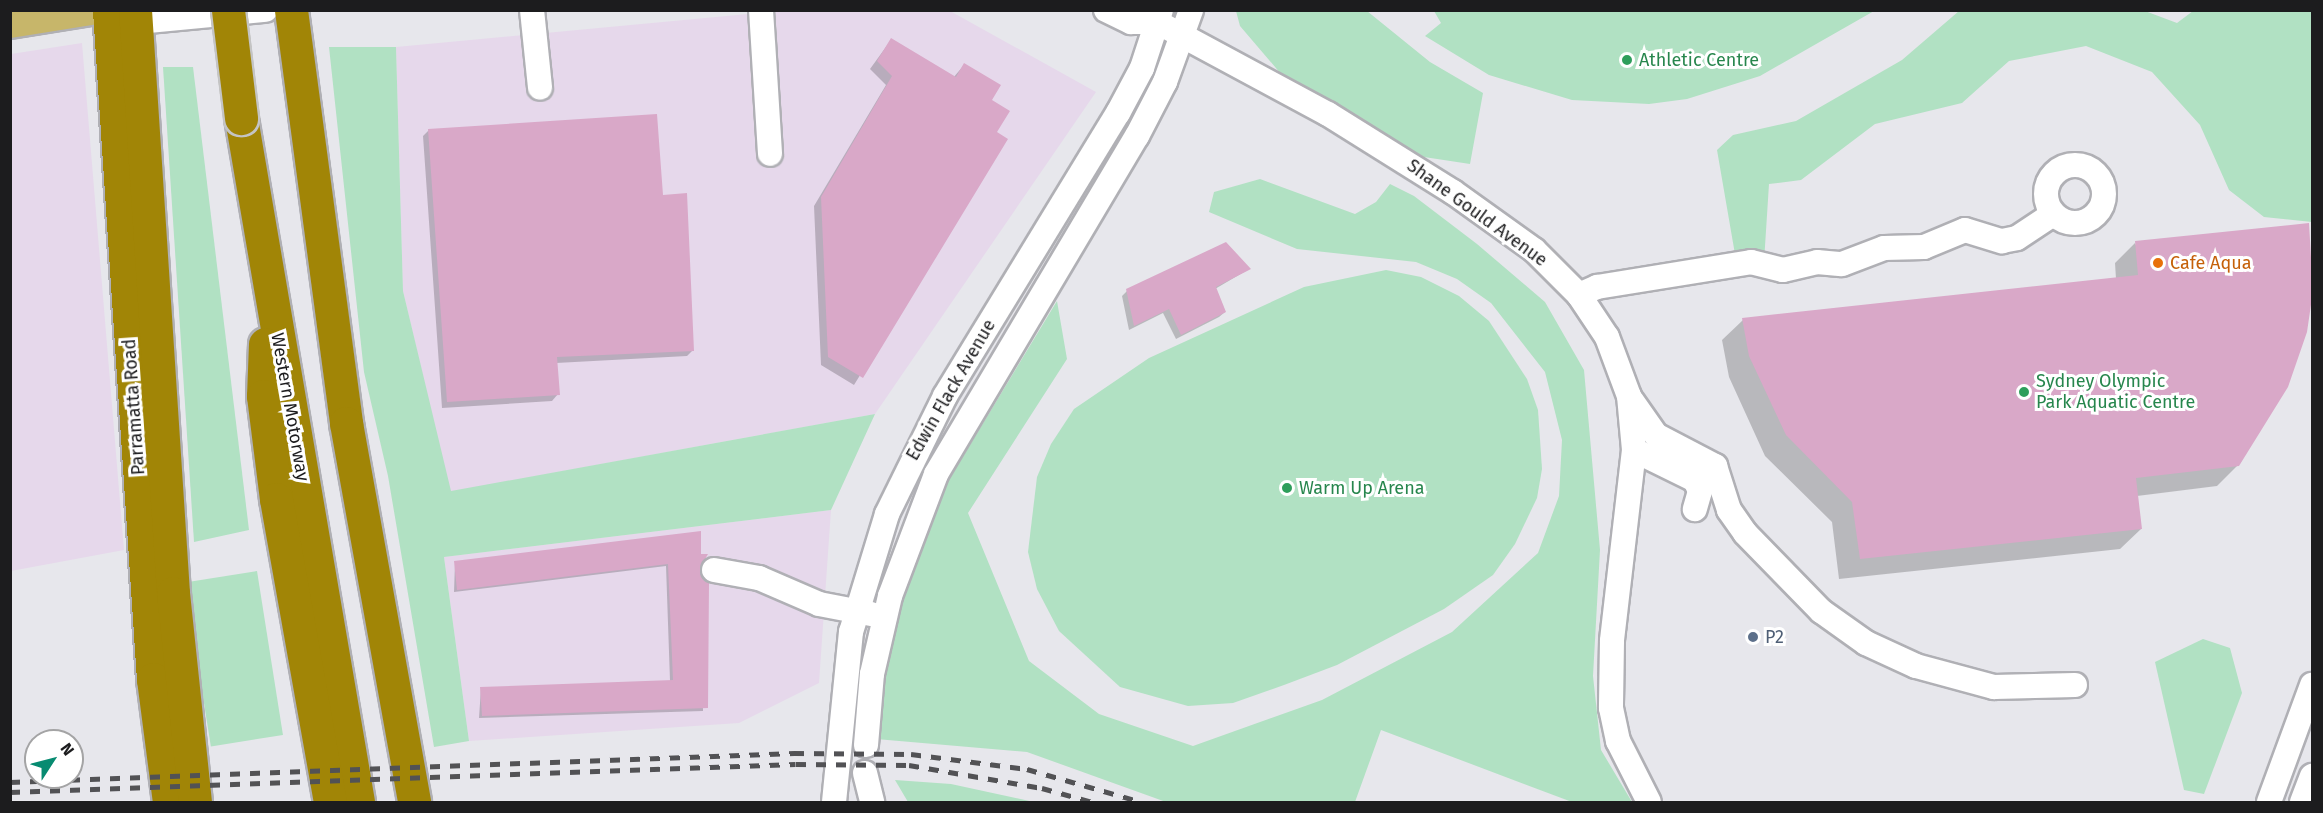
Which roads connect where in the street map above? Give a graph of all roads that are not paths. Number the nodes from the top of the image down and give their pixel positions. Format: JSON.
{"nodes":[{"id":1,"x":91,"y":10,"type":"edge"},
{"id":2,"x":228,"y":10,"type":"edge"},
{"id":3,"x":265,"y":10,"type":"edge"},
{"id":4,"x":291,"y":10,"type":"edge"},
{"id":5,"x":532,"y":10,"type":"edge"},
{"id":6,"x":761,"y":10,"type":"edge"},
{"id":7,"x":1106,"y":10,"type":"edge"},
{"id":8,"x":1191,"y":10,"type":"edge"},
{"id":9,"x":123,"y":12,"type":"edge"},
{"id":10,"x":1154,"y":14,"type":"edge"},
{"id":11,"x":10,"y":23,"type":"edge"},
{"id":12,"x":1182,"y":36,"type":"junction"},
{"id":13,"x":540,"y":88,"type":"dead end"},
{"id":14,"x":770,"y":154,"type":"dead end"},
{"id":15,"x":2054,"y":214,"type":"dead end"},
{"id":16,"x":267,"y":279,"type":"junction"},
{"id":17,"x":1579,"y":295,"type":"junction"},
{"id":18,"x":1629,"y":396,"type":"junction"},
{"id":19,"x":1665,"y":441,"type":"junction"},
{"id":20,"x":1634,"y":450,"type":"junction"},
{"id":21,"x":1695,"y":509,"type":"dead end"},
{"id":22,"x":714,"y":570,"type":"dead end"},
{"id":23,"x":856,"y":611,"type":"junction"},
{"id":24,"x":885,"y":617,"type":"junction"},
{"id":25,"x":2075,"y":685,"type":"dead end"},
{"id":26,"x":2313,"y":685,"type":"edge"},
{"id":27,"x":866,"y":745,"type":"dead end"},
{"id":28,"x":866,"y":773,"type":"dead end"},
{"id":29,"x":2313,"y":776,"type":"edge"},
{"id":30,"x":867,"y":801,"type":"edge"},
{"id":31,"x":169,"y":802,"type":"edge"},
{"id":32,"x":195,"y":802,"type":"edge"},
{"id":33,"x":330,"y":802,"type":"edge"},
{"id":34,"x":358,"y":802,"type":"edge"},
{"id":35,"x":414,"y":802,"type":"edge"},
{"id":36,"x":834,"y":802,"type":"edge"},
{"id":37,"x":1649,"y":802,"type":"edge"},
{"id":38,"x":2269,"y":802,"type":"edge"},
{"id":39,"x":2302,"y":802,"type":"edge"}],
"edges":[{"from":1,"to":11,"type":"main road"},
{"from":2,"to":16,"type":"highway","name":"Western Motorway","bridge":true},
{"from":3,"to":9,"type":"street"},
{"from":4,"to":35,"type":"highway"},
{"from":5,"to":13,"type":"street"},
{"from":6,"to":14,"type":"street"},
{"from":7,"to":10,"type":"street"},
{"from":8,"to":12,"type":"street","name":"Edwin Flack Avenue"},
{"from":9,"to":31,"type":"highway","name":"Parramatta Road"},
{"from":9,"to":32,"type":"highway","name":"Parramatta Road"},
{"from":10,"to":12,"type":"street","name":"Shane Gould Avenue"},
{"from":10,"to":23,"type":"street","name":"Edwin Flack Avenue"},
{"from":12,"to":17,"type":"street","name":"Shane Gould Avenue"},
{"from":12,"to":24,"type":"street","name":"Edwin Flack Avenue"},
{"from":15,"to":17,"type":"street"},
{"from":16,"to":33,"type":"highway"},
{"from":16,"to":34,"type":"highway","name":"Western Motorway"},
{"from":17,"to":18,"type":"street","name":"Shane Gould Avenue"},
{"from":18,"to":19,"type":"street"},
{"from":18,"to":20,"type":"street","name":"Shane Gould Avenue"},
{"from":19,"to":20,"type":"street"},
{"from":19,"to":25,"type":"street"},
{"from":20,"to":21,"type":"street"},
{"from":20,"to":37,"type":"street","name":"Shane Gould Avenue"},
{"from":22,"to":23,"type":"street"},
{"from":23,"to":24,"type":"street"},
{"from":23,"to":36,"type":"street","name":"Edwin Flack Avenue"},
{"from":24,"to":27,"type":"street","name":"Edwin Flack Avenue"},
{"from":26,"to":38,"type":"street"},
{"from":28,"to":30,"type":"street"},
{"from":29,"to":39,"type":"street"}]}
